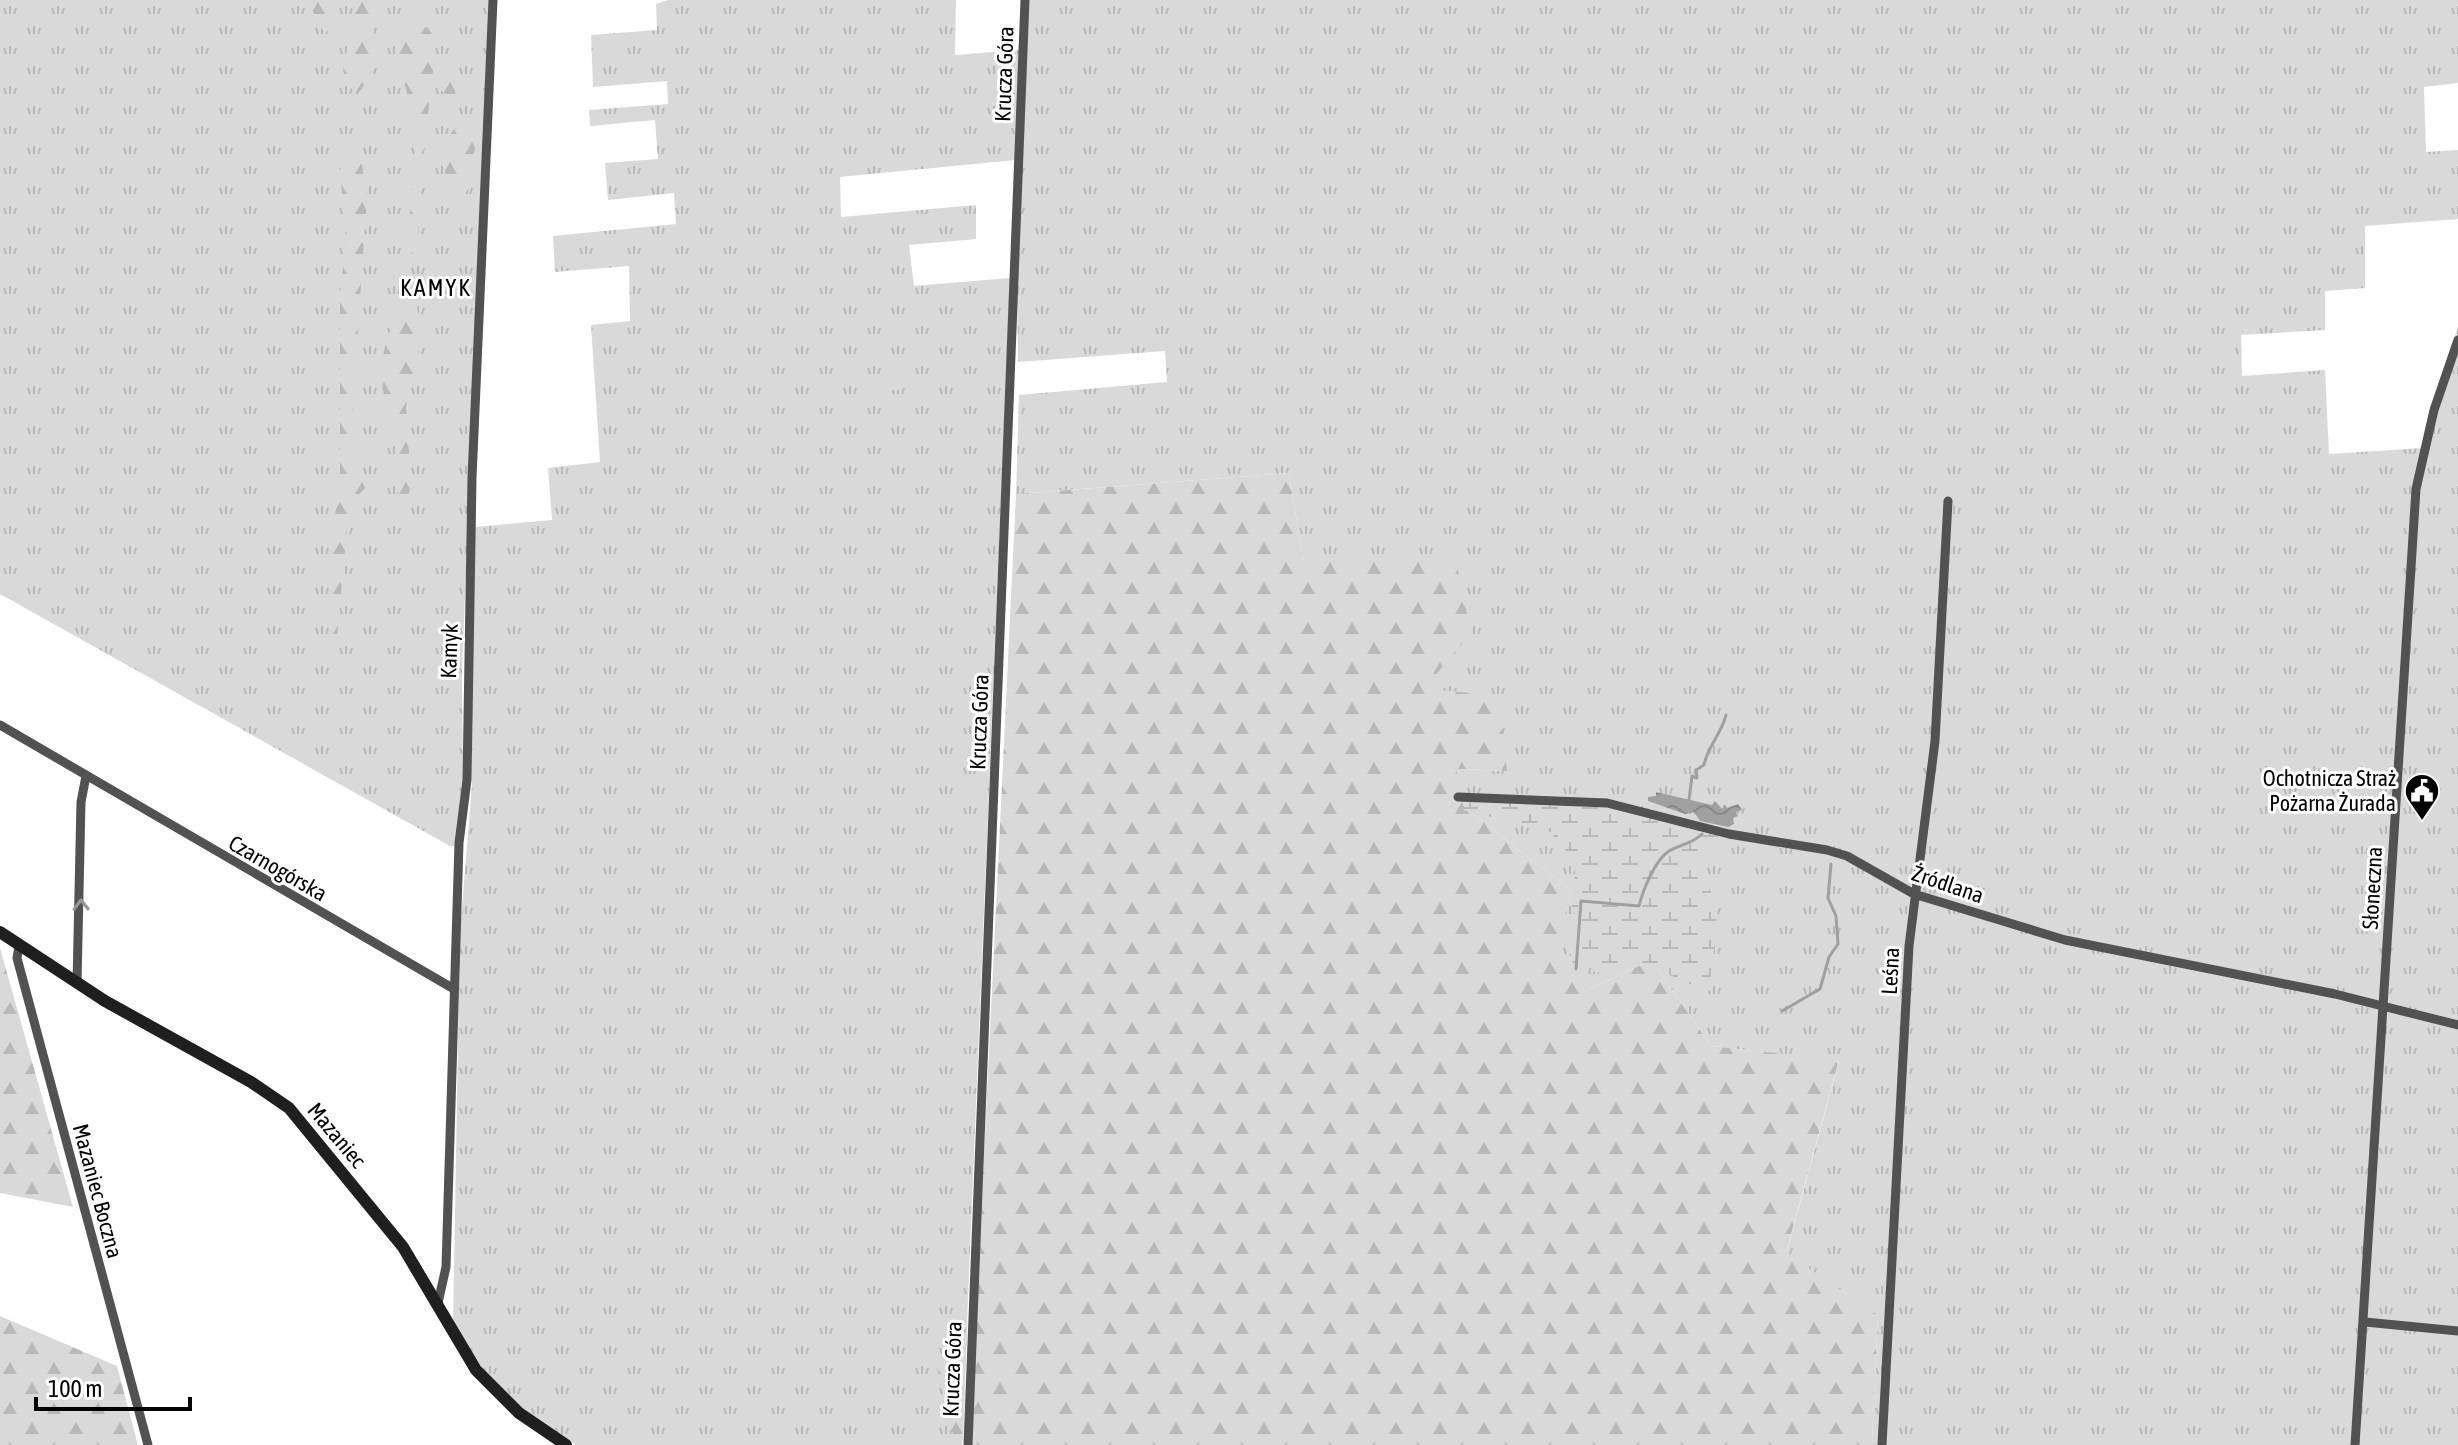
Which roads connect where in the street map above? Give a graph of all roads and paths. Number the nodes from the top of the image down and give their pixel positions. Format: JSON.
{"nodes":[{"id":1,"x":493,"y":0,"type":"edge"},
{"id":2,"x":1025,"y":0,"type":"edge"},
{"id":3,"x":2458,"y":340,"type":"edge"},
{"id":4,"x":1948,"y":501,"type":"dead end"},
{"id":5,"x":0,"y":725,"type":"edge"},
{"id":6,"x":86,"y":776,"type":"junction"},
{"id":7,"x":1458,"y":797,"type":"dead end"},
{"id":8,"x":1914,"y":894,"type":"junction"},
{"id":9,"x":0,"y":932,"type":"edge"},
{"id":10,"x":19,"y":946,"type":"junction"},
{"id":11,"x":77,"y":983,"type":"junction"},
{"id":12,"x":454,"y":989,"type":"junction"},
{"id":13,"x":2383,"y":1005,"type":"junction"},
{"id":14,"x":2458,"y":1025,"type":"edge"},
{"id":15,"x":438,"y":1303,"type":"junction"},
{"id":16,"x":2365,"y":1322,"type":"junction"},
{"id":17,"x":2458,"y":1331,"type":"edge"},
{"id":18,"x":148,"y":1445,"type":"edge"},
{"id":19,"x":566,"y":1445,"type":"edge"},
{"id":20,"x":968,"y":1445,"type":"edge"},
{"id":21,"x":1882,"y":1445,"type":"edge"},
{"id":22,"x":2355,"y":1445,"type":"edge"}],
"edges":[{"from":1,"to":12,"type":"street","name":"Kamyk"},
{"from":2,"to":20,"type":"street","name":"Krucza Góra"},
{"from":3,"to":13,"type":"street","name":"Słoneczna"},
{"from":4,"to":8,"type":"street","name":"Leśna"},
{"from":5,"to":6,"type":"street","name":"Czarnogórska"},
{"from":11,"to":6,"type":"street","one_way":true},
{"from":6,"to":12,"type":"street","name":"Czarnogórska"},
{"from":7,"to":8,"type":"street","name":"Źródlana"},
{"from":8,"to":13,"type":"street","name":"Źródlana"},
{"from":8,"to":21,"type":"street","name":"Leśna"},
{"from":9,"to":10,"type":"street","name":"Mazaniec"},
{"from":10,"to":11,"type":"street","name":"Mazaniec"},
{"from":10,"to":18,"type":"street","name":"Mazaniec Boczna"},
{"from":11,"to":15,"type":"street","name":"Mazaniec"},
{"from":12,"to":15,"type":"street","name":"Kamyk"},
{"from":13,"to":14,"type":"street","name":"Źródlana"},
{"from":13,"to":16,"type":"street","name":"Słoneczna"},
{"from":15,"to":19,"type":"street","name":"Mazaniec"},
{"from":16,"to":17,"type":"street"},
{"from":16,"to":22,"type":"street","name":"Słoneczna"}]}
